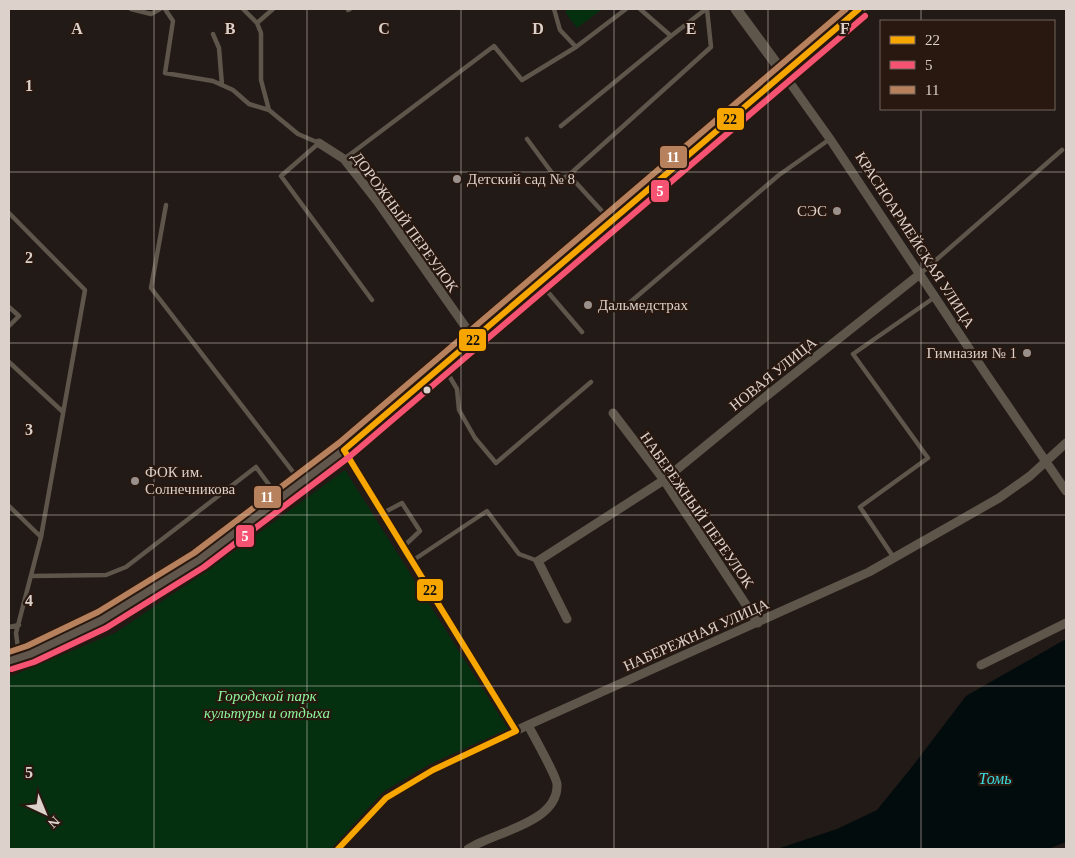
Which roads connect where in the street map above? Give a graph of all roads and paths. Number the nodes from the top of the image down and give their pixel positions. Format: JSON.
{"nodes":[{"id":1,"x":131,"y":9,"type":"edge"},
{"id":2,"x":160,"y":9,"type":"edge"},
{"id":3,"x":165,"y":9,"type":"edge"},
{"id":4,"x":243,"y":9,"type":"edge"},
{"id":5,"x":273,"y":9,"type":"edge"},
{"id":6,"x":554,"y":9,"type":"edge"},
{"id":7,"x":626,"y":9,"type":"edge"},
{"id":8,"x":640,"y":9,"type":"edge"},
{"id":9,"x":706,"y":9,"type":"edge"},
{"id":10,"x":737,"y":9,"type":"edge"},
{"id":11,"x":859,"y":9,"type":"edge"},
{"id":12,"x":256,"y":23,"type":"junction"},
{"id":13,"x":213,"y":34,"type":"dead end"},
{"id":14,"x":671,"y":36,"type":"junction"},
{"id":15,"x":576,"y":46,"type":"junction"},
{"id":16,"x":783,"y":73,"type":"junction"},
{"id":17,"x":222,"y":86,"type":"junction"},
{"id":18,"x":269,"y":110,"type":"junction"},
{"id":19,"x":561,"y":126,"type":"dead end"},
{"id":20,"x":830,"y":138,"type":"junction"},
{"id":21,"x":527,"y":139,"type":"dead end"},
{"id":22,"x":319,"y":143,"type":"junction"},
{"id":23,"x":1062,"y":150,"type":"dead end"},
{"id":24,"x":344,"y":158,"type":"junction"},
{"id":25,"x":569,"y":175,"type":"junction"},
{"id":26,"x":166,"y":205,"type":"dead end"},
{"id":27,"x":9,"y":213,"type":"edge"},
{"id":28,"x":611,"y":221,"type":"junction"},
{"id":29,"x":920,"y":274,"type":"junction"},
{"id":30,"x":540,"y":283,"type":"junction"},
{"id":31,"x":935,"y":297,"type":"junction"},
{"id":32,"x":372,"y":300,"type":"dead end"},
{"id":33,"x":628,"y":304,"type":"dead end"},
{"id":34,"x":9,"y":307,"type":"edge"},
{"id":35,"x":9,"y":326,"type":"edge"},
{"id":36,"x":582,"y":332,"type":"dead end"},
{"id":37,"x":474,"y":339,"type":"junction"},
{"id":38,"x":9,"y":362,"type":"edge"},
{"id":39,"x":443,"y":366,"type":"junction"},
{"id":40,"x":591,"y":382,"type":"dead end"},
{"id":41,"x":63,"y":412,"type":"junction"},
{"id":42,"x":613,"y":413,"type":"dead end"},
{"id":43,"x":1066,"y":443,"type":"edge"},
{"id":44,"x":344,"y":450,"type":"junction"},
{"id":45,"x":1046,"y":461,"type":"junction"},
{"id":46,"x":664,"y":480,"type":"junction"},
{"id":47,"x":301,"y":482,"type":"junction"},
{"id":48,"x":1066,"y":491,"type":"edge"},
{"id":49,"x":279,"y":498,"type":"junction"},
{"id":50,"x":9,"y":506,"type":"edge"},
{"id":51,"x":383,"y":513,"type":"junction"},
{"id":52,"x":41,"y":537,"type":"junction"},
{"id":53,"x":403,"y":547,"type":"junction"},
{"id":54,"x":894,"y":558,"type":"junction"},
{"id":55,"x":412,"y":561,"type":"junction"},
{"id":56,"x":538,"y":561,"type":"junction"},
{"id":57,"x":31,"y":576,"type":"junction"},
{"id":58,"x":567,"y":619,"type":"dead end"},
{"id":59,"x":758,"y":622,"type":"junction"},
{"id":60,"x":1066,"y":623,"type":"edge"},
{"id":61,"x":19,"y":625,"type":"junction"},
{"id":62,"x":9,"y":628,"type":"edge"},
{"id":63,"x":14,"y":659,"type":"edge"},
{"id":64,"x":981,"y":665,"type":"dead end"},
{"id":65,"x":528,"y":724,"type":"junction"},
{"id":66,"x":516,"y":731,"type":"junction"},
{"id":67,"x":338,"y":849,"type":"edge"},
{"id":68,"x":468,"y":849,"type":"edge"}],
"edges":[{"from":1,"to":2,"type":"lane"},
{"from":3,"to":17,"type":"lane","name":"ДОРОЖНЫЙ ПЕРЕУЛОК"},
{"from":4,"to":12,"type":"lane"},
{"from":5,"to":12,"type":"lane"},
{"from":6,"to":15,"type":"lane"},
{"from":7,"to":15,"type":"lane"},
{"from":8,"to":14,"type":"lane"},
{"from":9,"to":14,"type":"lane"},
{"from":9,"to":25,"type":"lane"},
{"from":10,"to":16,"type":"street","name":"КРАСНОАРМЕЙСКАЯ УЛИЦА"},
{"from":11,"to":16,"type":"main road"},
{"from":12,"to":18,"type":"lane"},
{"from":13,"to":17,"type":"lane"},
{"from":14,"to":19,"type":"lane"},
{"from":15,"to":24,"type":"lane"},
{"from":16,"to":20,"type":"street","name":"КРАСНОАРМЕЙСКАЯ УЛИЦА"},
{"from":16,"to":28,"type":"main road"},
{"from":17,"to":18,"type":"lane","name":"ДОРОЖНЫЙ ПЕРЕУЛОК"},
{"from":18,"to":22,"type":"lane","name":"ДОРОЖНЫЙ ПЕРЕУЛОК"},
{"from":20,"to":29,"type":"street","name":"КРАСНОАРМЕЙСКАЯ УЛИЦА"},
{"from":20,"to":33,"type":"lane"},
{"from":21,"to":25,"type":"lane"},
{"from":22,"to":24,"type":"street","name":"ДОРОЖНЫЙ ПЕРЕУЛОК"},
{"from":22,"to":32,"type":"lane"},
{"from":23,"to":29,"type":"lane","name":"НОВАЯ УЛИЦА"},
{"from":24,"to":37,"type":"street","name":"ДОРОЖНЫЙ ПЕРЕУЛОК"},
{"from":25,"to":28,"type":"lane"},
{"from":26,"to":47,"type":"lane"},
{"from":27,"to":41,"type":"lane"},
{"from":28,"to":30,"type":"main road"},
{"from":29,"to":31,"type":"street","name":"КРАСНОАРМЕЙСКАЯ УЛИЦА"},
{"from":29,"to":46,"type":"street","name":"НОВАЯ УЛИЦА"},
{"from":30,"to":36,"type":"lane"},
{"from":30,"to":37,"type":"main road"},
{"from":31,"to":45,"type":"street","name":"КРАСНОАРМЕЙСКАЯ УЛИЦА"},
{"from":31,"to":54,"type":"lane"},
{"from":34,"to":35,"type":"lane"},
{"from":37,"to":39,"type":"main road"},
{"from":38,"to":41,"type":"lane"},
{"from":39,"to":40,"type":"lane"},
{"from":39,"to":44,"type":"main road"},
{"from":41,"to":52,"type":"lane"},
{"from":42,"to":46,"type":"street","name":"НАБЕРЕЖНЫЙ ПЕРЕУЛОК"},
{"from":43,"to":45,"type":"street","name":"НАБЕРЕЖНАЯ УЛИЦА"},
{"from":44,"to":47,"type":"main road"},
{"from":44,"to":51,"type":"street"},
{"from":45,"to":48,"type":"street","name":"КРАСНОАРМЕЙСКАЯ УЛИЦА"},
{"from":45,"to":54,"type":"street","name":"НАБЕРЕЖНАЯ УЛИЦА"},
{"from":46,"to":56,"type":"street","name":"НОВАЯ УЛИЦА"},
{"from":46,"to":59,"type":"street","name":"НАБЕРЕЖНЫЙ ПЕРЕУЛОК"},
{"from":47,"to":49,"type":"main road"},
{"from":49,"to":57,"type":"lane"},
{"from":49,"to":63,"type":"main road"},
{"from":50,"to":52,"type":"lane"},
{"from":51,"to":53,"type":"street"},
{"from":51,"to":53,"type":"lane"},
{"from":52,"to":57,"type":"lane"},
{"from":53,"to":55,"type":"street"},
{"from":54,"to":59,"type":"street","name":"НАБЕРЕЖНАЯ УЛИЦА"},
{"from":55,"to":56,"type":"lane"},
{"from":55,"to":66,"type":"street"},
{"from":56,"to":58,"type":"street"},
{"from":57,"to":61,"type":"lane"},
{"from":59,"to":65,"type":"street","name":"НАБЕРЕЖНАЯ УЛИЦА"},
{"from":60,"to":64,"type":"street"},
{"from":61,"to":62,"type":"lane"},
{"from":61,"to":63,"type":"lane"},
{"from":65,"to":66,"type":"street","name":"НАБЕРЕЖНАЯ УЛИЦА"},
{"from":65,"to":68,"type":"street"},
{"from":66,"to":67,"type":"street","name":"НАБЕРЕЖНАЯ УЛИЦА"}]}
